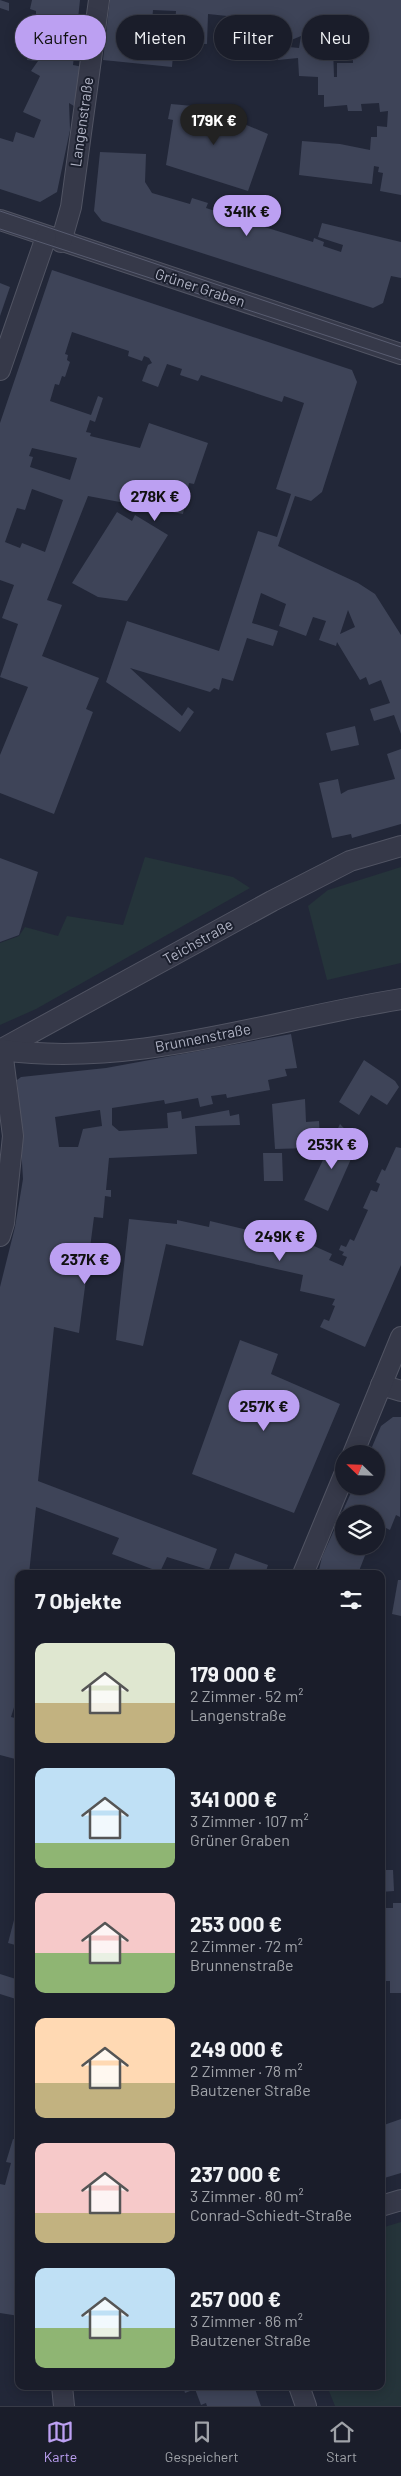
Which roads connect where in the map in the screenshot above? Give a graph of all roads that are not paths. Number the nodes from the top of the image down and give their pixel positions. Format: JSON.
{"nodes":[{"id":1,"x":99,"y":0,"type":"edge"},
{"id":2,"x":0,"y":220,"type":"edge"},
{"id":3,"x":54,"y":240,"type":"junction"},
{"id":4,"x":401,"y":354,"type":"edge"},
{"id":5,"x":0,"y":370,"type":"edge"},
{"id":6,"x":401,"y":846,"type":"edge"},
{"id":7,"x":401,"y":999,"type":"edge"},
{"id":8,"x":1,"y":1050,"type":"edge"},
{"id":9,"x":0,"y":1236,"type":"edge"},
{"id":10,"x":401,"y":1337,"type":"edge"},
{"id":11,"x":381,"y":1384,"type":"junction"},
{"id":12,"x":401,"y":1391,"type":"edge"},
{"id":13,"x":356,"y":1445,"type":"edge"},
{"id":14,"x":336,"y":1495,"type":"edge"},
{"id":15,"x":305,"y":1570,"type":"edge"},
{"id":16,"x":401,"y":2200,"type":"edge"},
{"id":17,"x":385,"y":2205,"type":"edge"},
{"id":18,"x":62,"y":2390,"type":"edge"},
{"id":19,"x":300,"y":2390,"type":"edge"},
{"id":20,"x":64,"y":2406,"type":"edge"},
{"id":21,"x":306,"y":2406,"type":"edge"}],
"edges":[{"from":1,"to":3,"type":"street","name":"Langenstraße"},
{"from":2,"to":3,"type":"street","name":"Grüner Graben"},
{"from":3,"to":4,"type":"street","name":"Grüner Graben"},
{"from":3,"to":5,"type":"street","name":"Langenstraße"},
{"from":6,"to":8,"type":"street","name":"Teichstraße"},
{"from":7,"to":8,"type":"street","name":"Brunnenstraße"},
{"from":8,"to":9,"type":"street"},
{"from":10,"to":11,"type":"street"},
{"from":11,"to":12,"type":"street"},
{"from":11,"to":13,"type":"street"},
{"from":14,"to":15,"type":"street"},
{"from":16,"to":17,"type":"street"},
{"from":18,"to":20,"type":"street"},
{"from":19,"to":21,"type":"street"}]}
